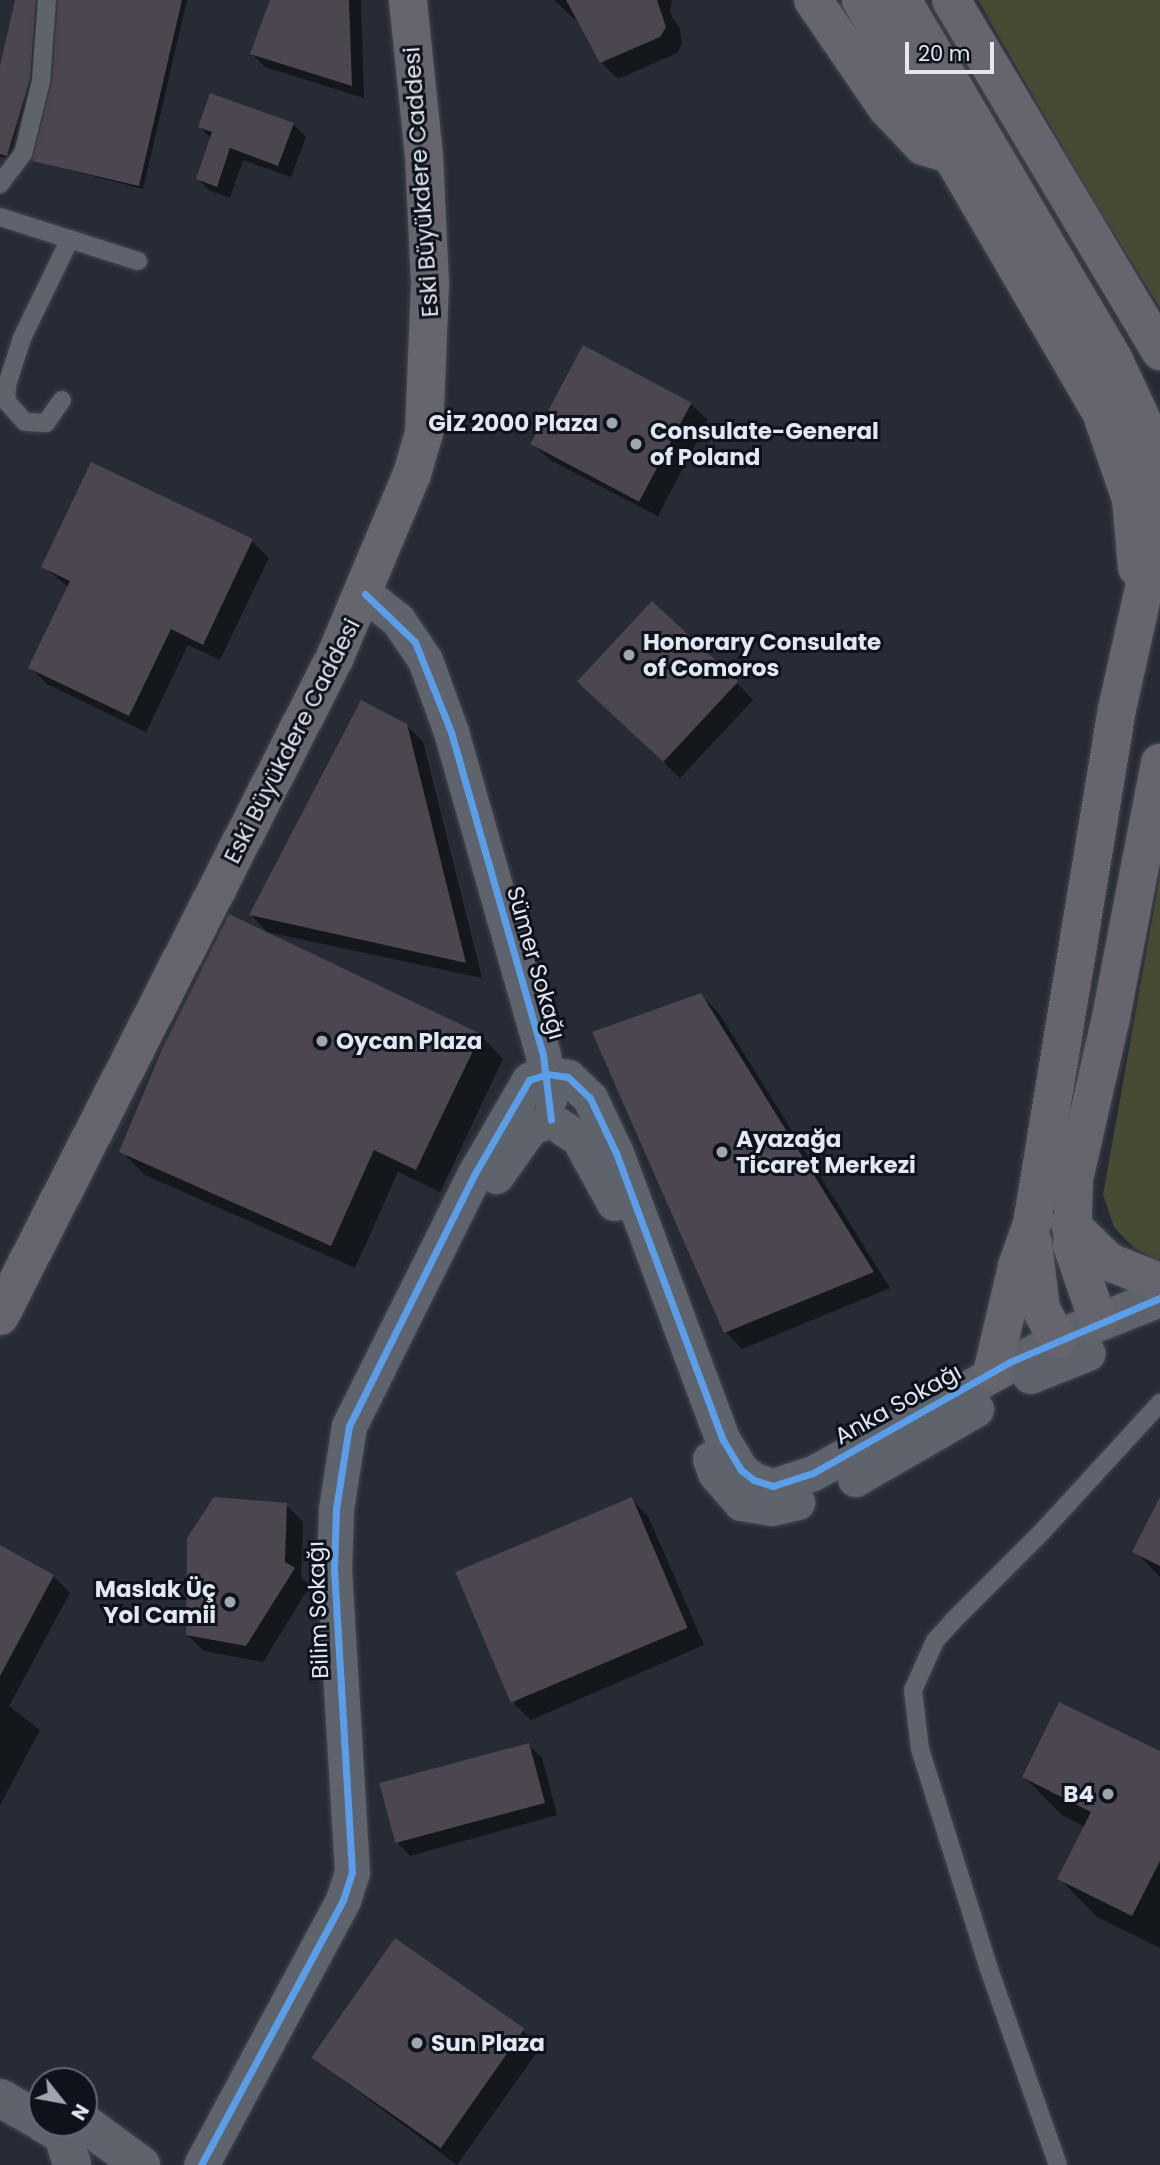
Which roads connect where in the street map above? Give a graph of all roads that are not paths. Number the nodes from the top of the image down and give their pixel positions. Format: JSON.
{"nodes":[{"id":1,"x":47,"y":0,"type":"edge"},
{"id":2,"x":408,"y":0,"type":"edge"},
{"id":3,"x":813,"y":0,"type":"edge"},
{"id":4,"x":861,"y":0,"type":"edge"},
{"id":5,"x":902,"y":0,"type":"edge"},
{"id":6,"x":951,"y":0,"type":"edge"},
{"id":7,"x":952,"y":154,"type":"junction"},
{"id":8,"x":0,"y":184,"type":"edge"},
{"id":9,"x":0,"y":216,"type":"edge"},
{"id":10,"x":70,"y":239,"type":"junction"},
{"id":11,"x":138,"y":261,"type":"dead end"},
{"id":12,"x":1160,"y":351,"type":"edge"},
{"id":13,"x":62,"y":400,"type":"dead end"},
{"id":14,"x":1160,"y":504,"type":"edge"},
{"id":15,"x":1160,"y":516,"type":"edge"},
{"id":16,"x":365,"y":594,"type":"junction"},
{"id":17,"x":1137,"y":609,"type":"junction"},
{"id":18,"x":1160,"y":763,"type":"edge"},
{"id":19,"x":547,"y":1074,"type":"junction"},
{"id":20,"x":551,"y":1120,"type":"junction"},
{"id":21,"x":1032,"y":1224,"type":"junction"},
{"id":22,"x":1070,"y":1224,"type":"junction"},
{"id":23,"x":1160,"y":1282,"type":"edge"},
{"id":24,"x":1160,"y":1298,"type":"edge"},
{"id":25,"x":0,"y":1315,"type":"edge"},
{"id":26,"x":1160,"y":1326,"type":"edge"},
{"id":27,"x":1081,"y":1338,"type":"junction"},
{"id":28,"x":992,"y":1373,"type":"junction"},
{"id":29,"x":1160,"y":1404,"type":"edge"},
{"id":30,"x":748,"y":1492,"type":"junction"},
{"id":31,"x":0,"y":2074,"type":"edge"},
{"id":32,"x":28,"y":2090,"type":"edge"},
{"id":33,"x":0,"y":2098,"type":"edge"},
{"id":34,"x":28,"y":2115,"type":"edge"},
{"id":35,"x":98,"y":2135,"type":"edge"},
{"id":36,"x":64,"y":2137,"type":"edge"},
{"id":37,"x":132,"y":2164,"type":"edge"},
{"id":38,"x":72,"y":2165,"type":"edge"},
{"id":39,"x":201,"y":2165,"type":"edge"},
{"id":40,"x":220,"y":2165,"type":"edge"},
{"id":41,"x":1058,"y":2165,"type":"edge"}],
"edges":[{"from":1,"to":8,"type":"lane"},
{"from":2,"to":16,"type":"main road","name":"Eski Büyükdere Caddesi"},
{"from":3,"to":7,"type":"main road"},
{"from":4,"to":7,"type":"main road"},
{"from":5,"to":14,"type":"main road"},
{"from":6,"to":12,"type":"main road"},
{"from":7,"to":17,"type":"main road"},
{"from":9,"to":10,"type":"lane"},
{"from":10,"to":11,"type":"lane"},
{"from":10,"to":13,"type":"lane"},
{"from":15,"to":17,"type":"main road"},
{"from":16,"to":19,"type":"street","name":"Sümer Sokağı"},
{"from":16,"to":25,"type":"main road","name":"Eski Büyükdere Caddesi"},
{"from":17,"to":21,"type":"main road"},
{"from":18,"to":22,"type":"main road"},
{"from":19,"to":20,"type":"street"},
{"from":19,"to":30,"type":"street","name":"Sümer Sokağı"},
{"from":19,"to":39,"type":"street","name":"Bilim Sokağı"},
{"from":20,"to":30,"type":"street"},
{"from":20,"to":40,"type":"street","name":"Bilim Sokağı"},
{"from":21,"to":27,"type":"main road"},
{"from":21,"to":28,"type":"main road"},
{"from":22,"to":23,"type":"main road"},
{"from":22,"to":27,"type":"main road"},
{"from":24,"to":27,"type":"street"},
{"from":26,"to":27,"type":"street"},
{"from":27,"to":28,"type":"street","name":"Anka Sokağı"},
{"from":27,"to":30,"type":"street","name":"Anka Sokağı"},
{"from":28,"to":30,"type":"street","name":"Anka Sokağı"},
{"from":29,"to":41,"type":"lane"},
{"from":31,"to":32,"type":"street"},
{"from":33,"to":34,"type":"street"},
{"from":35,"to":37,"type":"street"},
{"from":36,"to":38,"type":"street"}]}
